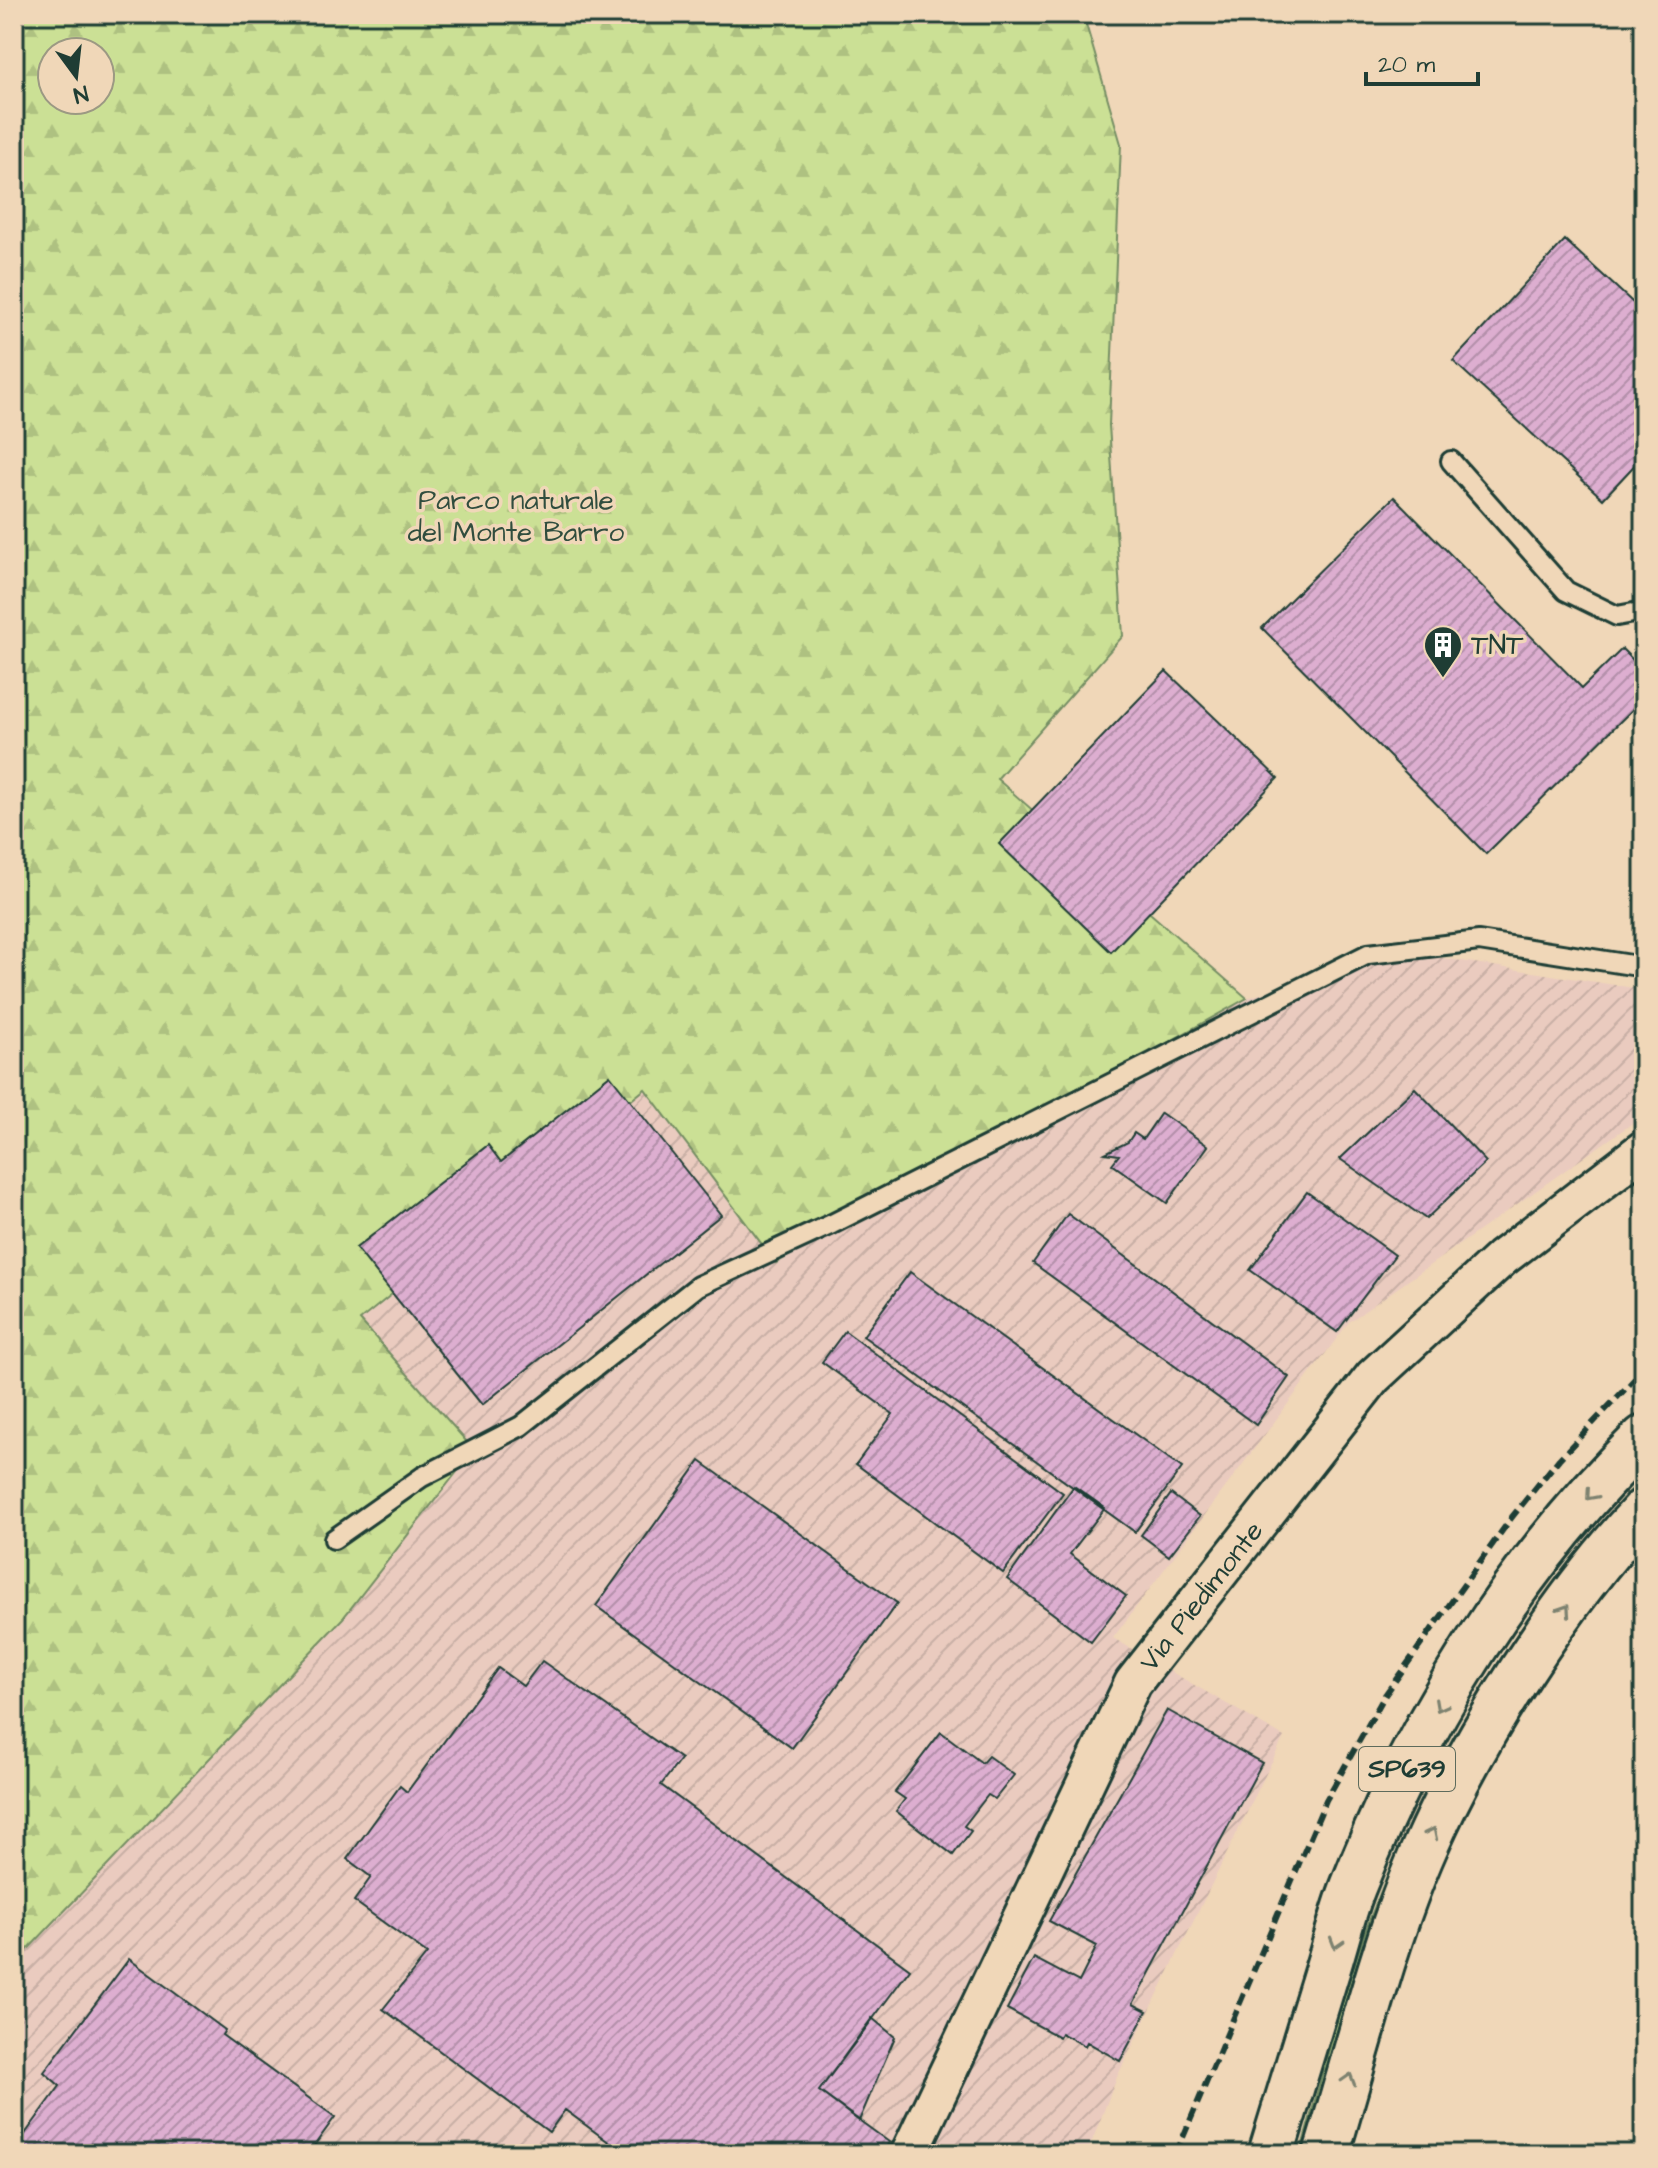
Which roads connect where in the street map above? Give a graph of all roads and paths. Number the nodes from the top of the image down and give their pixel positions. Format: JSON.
{"nodes":[{"id":1,"x":1451,"y":461,"type":"dead end"},
{"id":2,"x":1644,"y":611,"type":"edge"},
{"id":3,"x":1644,"y":967,"type":"edge"},
{"id":4,"x":1644,"y":1149,"type":"edge"},
{"id":5,"x":1644,"y":1438,"type":"edge"},
{"id":6,"x":1644,"y":1511,"type":"edge"},
{"id":7,"x":334,"y":1539,"type":"dead end"},
{"id":8,"x":909,"y":2154,"type":"edge"},
{"id":9,"x":1271,"y":2154,"type":"edge"},
{"id":10,"x":1326,"y":2154,"type":"edge"}],
"edges":[{"from":1,"to":2,"type":"lane"},
{"from":3,"to":7,"type":"lane"},
{"from":4,"to":8,"type":"street","name":"Via Piedimonte"},
{"from":5,"to":9,"type":"main road","number":"SP639","one_way":true},
{"from":10,"to":6,"type":"main road","number":"SP639","one_way":true}]}
